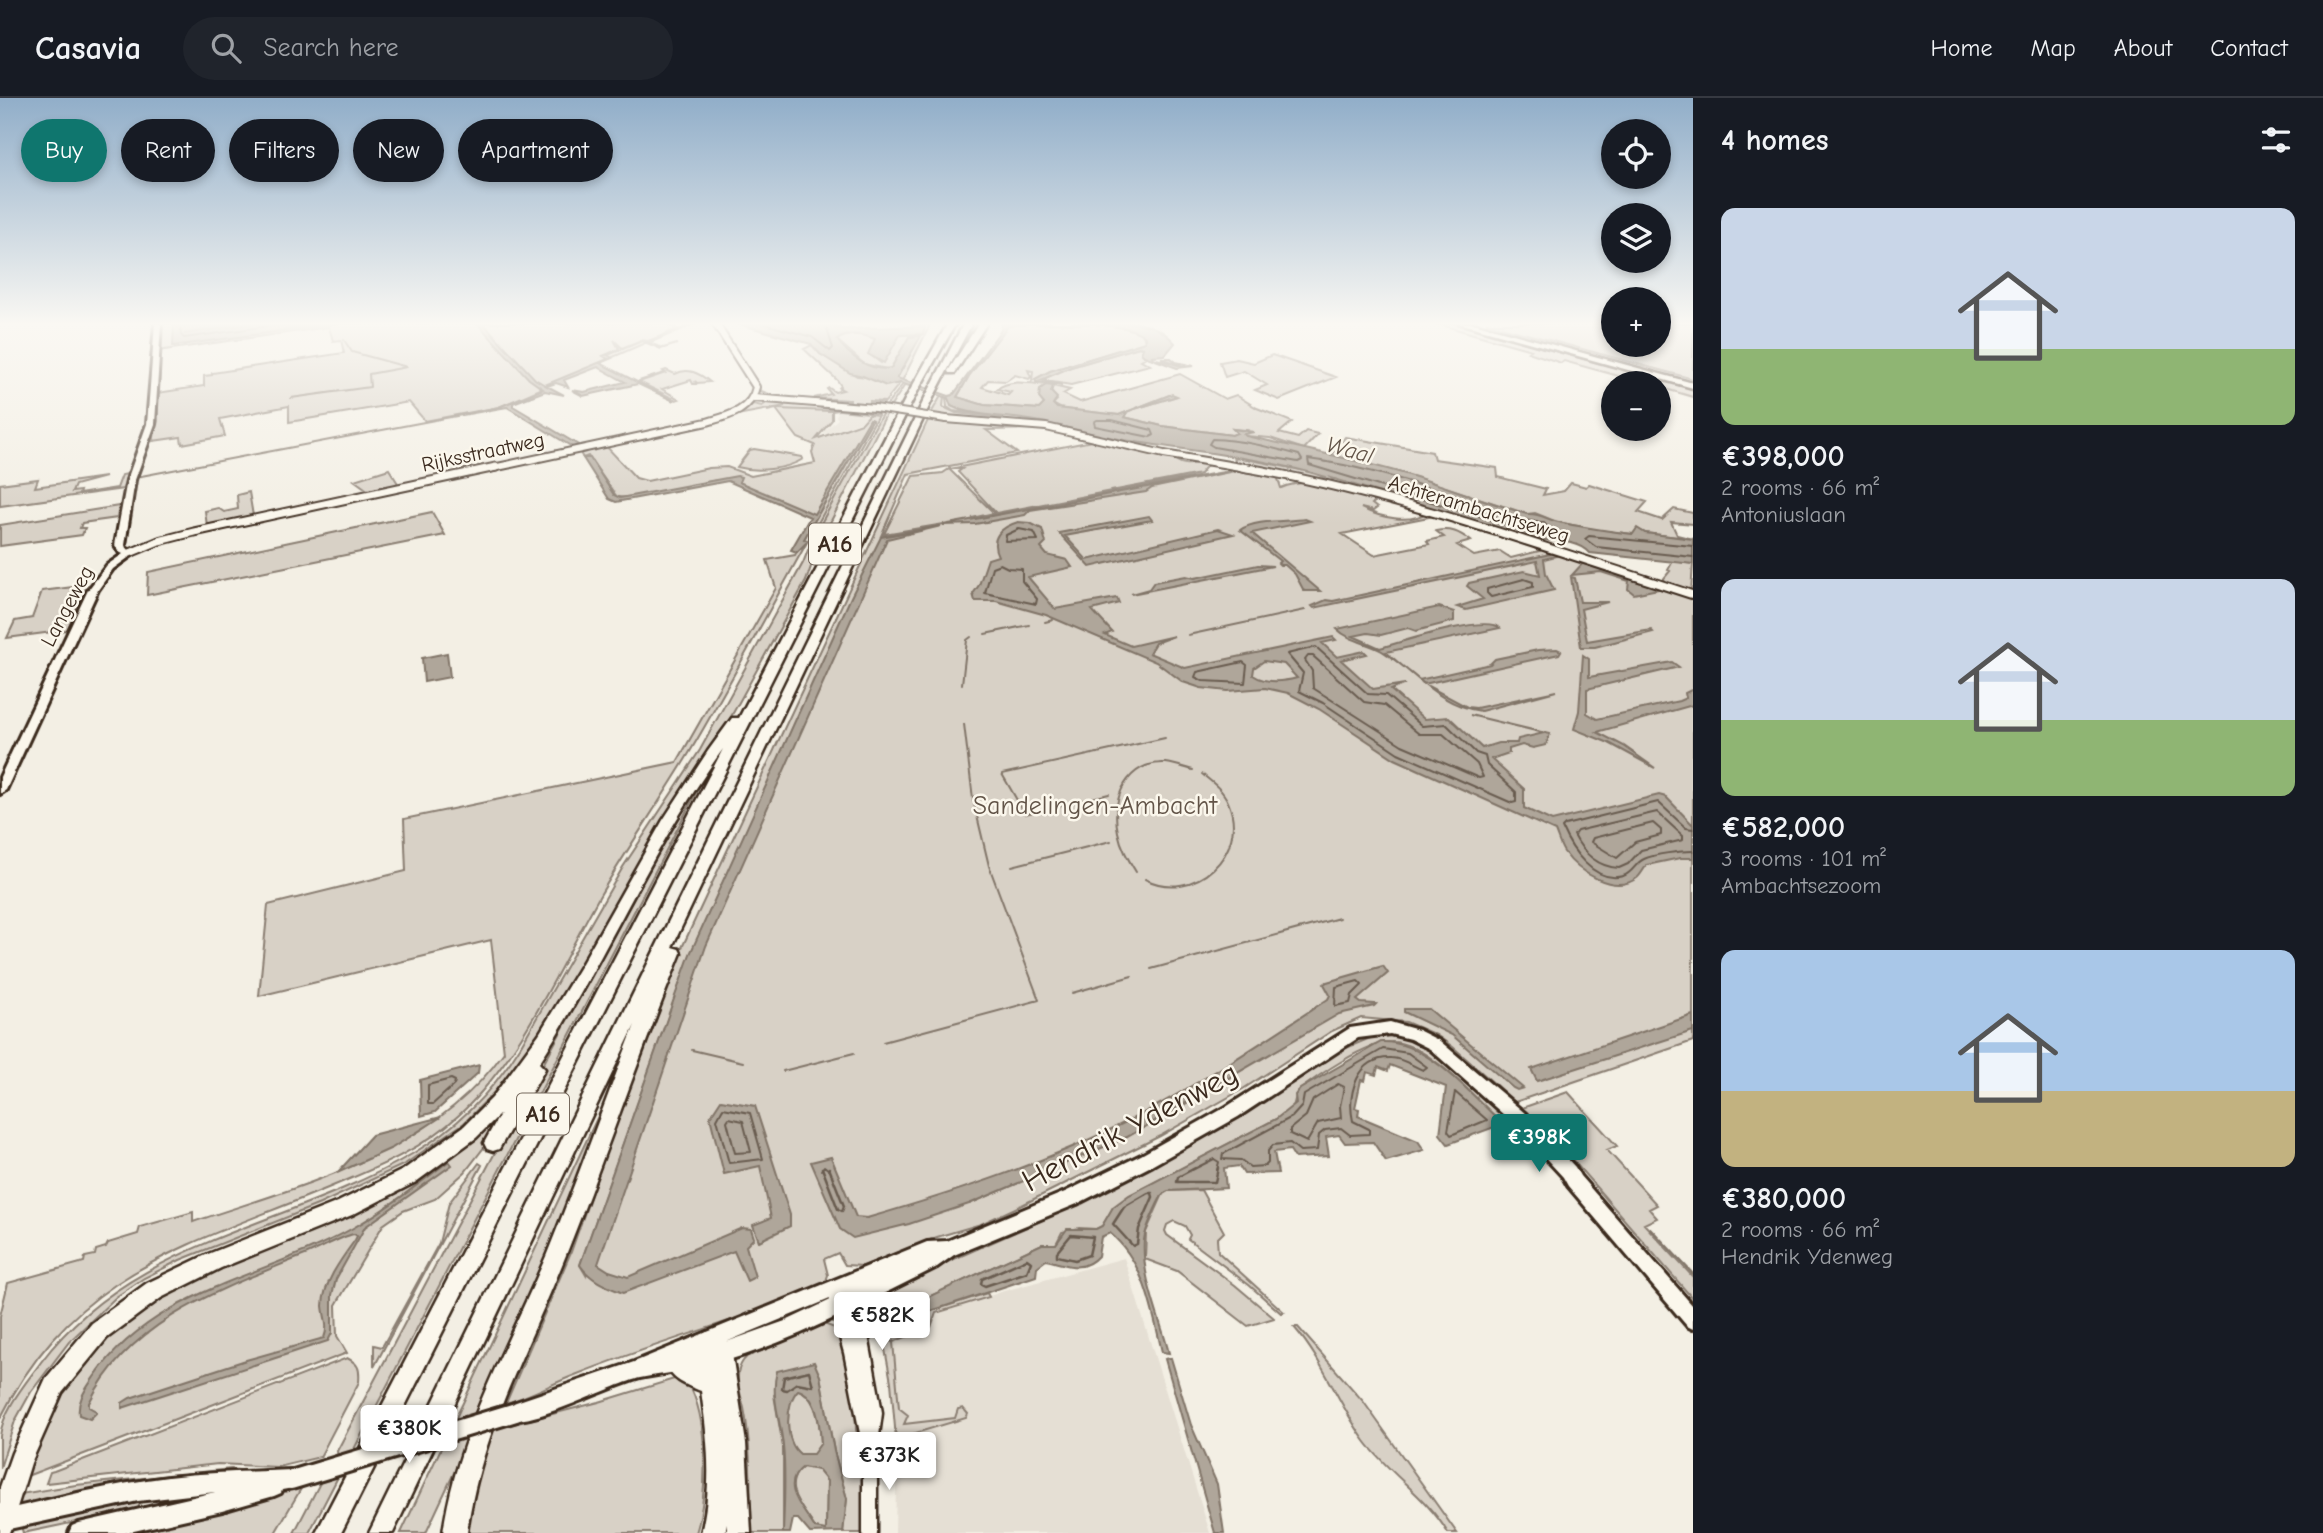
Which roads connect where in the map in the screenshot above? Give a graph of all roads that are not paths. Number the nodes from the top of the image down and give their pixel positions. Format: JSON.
{"nodes":[{"id":1,"x":153,"y":390,"type":"edge"},
{"id":2,"x":755,"y":390,"type":"edge"},
{"id":3,"x":914,"y":390,"type":"edge"},
{"id":4,"x":936,"y":390,"type":"edge"},
{"id":5,"x":754,"y":398,"type":"junction"},
{"id":6,"x":130,"y":553,"type":"junction"},
{"id":7,"x":1693,"y":595,"type":"edge"},
{"id":8,"x":758,"y":695,"type":"junction"},
{"id":9,"x":0,"y":790,"type":"edge"},
{"id":10,"x":685,"y":905,"type":"junction"},
{"id":11,"x":583,"y":977,"type":"junction"},
{"id":12,"x":1533,"y":1136,"type":"joint"},
{"id":13,"x":493,"y":1143,"type":"dead end"},
{"id":14,"x":1574,"y":1181,"type":"joint"},
{"id":15,"x":843,"y":1294,"type":"junction"},
{"id":16,"x":1693,"y":1320,"type":"edge"},
{"id":17,"x":711,"y":1351,"type":"junction"},
{"id":18,"x":677,"y":1365,"type":"junction"},
{"id":19,"x":645,"y":1369,"type":"junction"},
{"id":20,"x":709,"y":1384,"type":"junction"},
{"id":21,"x":291,"y":1480,"type":"junction"},
{"id":22,"x":2,"y":1512,"type":"edge"},
{"id":23,"x":79,"y":1533,"type":"edge"},
{"id":24,"x":328,"y":1533,"type":"edge"},
{"id":25,"x":381,"y":1533,"type":"edge"},
{"id":26,"x":455,"y":1533,"type":"edge"},
{"id":27,"x":713,"y":1533,"type":"edge"},
{"id":28,"x":739,"y":1533,"type":"edge"},
{"id":29,"x":870,"y":1533,"type":"edge"}],
"edges":[{"from":1,"to":6,"type":"main road","name":"Langeweg"},
{"from":2,"to":5,"type":"street"},
{"from":3,"to":8,"type":"highway","number":"A16"},
{"from":4,"to":10,"type":"highway","number":"A16"},
{"from":5,"to":6,"type":"street","name":"Rijksstraatweg"},
{"from":5,"to":7,"type":"street","name":"Achterambachtseweg","bridge":true},
{"from":6,"to":9,"type":"main road","name":"Langeweg"},
{"from":8,"to":11,"type":"highway","number":"A16"},
{"from":8,"to":24,"type":"highway","number":"A16"},
{"from":10,"to":25,"type":"highway","number":"A16"},
{"from":10,"to":26,"type":"highway","number":"A16"},
{"from":11,"to":13,"type":"highway","number":"A16"},
{"from":11,"to":22,"type":"highway","number":"A16"},
{"from":12,"to":14,"type":"main road"},
{"from":12,"to":15,"type":"main road","name":"Hendrik Ydenweg"},
{"from":14,"to":16,"type":"main road"},
{"from":15,"to":17,"type":"main road","name":"Hendrik Ydenweg"},
{"from":15,"to":29,"type":"street"},
{"from":17,"to":18,"type":"main road","name":"Hendrik Ydenweg"},
{"from":17,"to":19,"type":"main road","name":"Hendrik Ydenweg"},
{"from":17,"to":20,"type":"highway"},
{"from":17,"to":28,"type":"highway"},
{"from":18,"to":19,"type":"main road","name":"Hendrik Ydenweg"},
{"from":18,"to":20,"type":"highway"},
{"from":19,"to":21,"type":"main road","name":"Hendrik Ydenweg","bridge":true},
{"from":20,"to":27,"type":"highway"},
{"from":21,"to":22,"type":"main road","name":"Hendrik Ydenweg"},
{"from":21,"to":23,"type":"main road","name":"Hendrik Ydenweg"}]}
